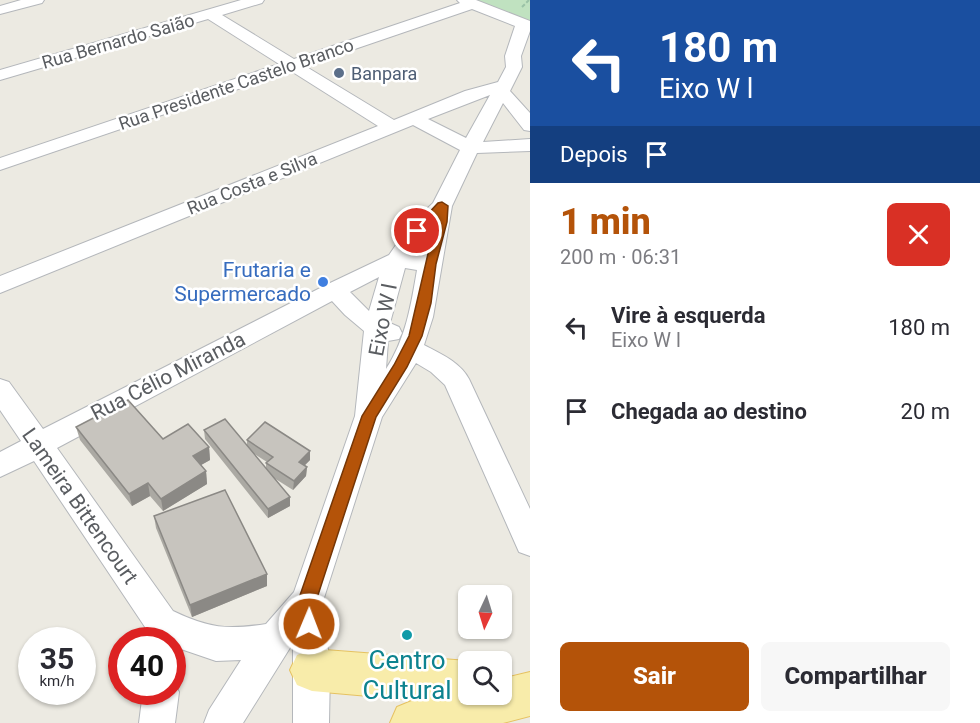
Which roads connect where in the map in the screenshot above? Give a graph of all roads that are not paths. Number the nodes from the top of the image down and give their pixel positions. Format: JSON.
{"nodes":[{"id":1,"x":37,"y":0,"type":"edge"},
{"id":2,"x":256,"y":0,"type":"edge"},
{"id":3,"x":468,"y":2,"type":"edge"},
{"id":4,"x":229,"y":3,"type":"edge"},
{"id":5,"x":2,"y":7,"type":"edge"},
{"id":6,"x":210,"y":14,"type":"junction"},
{"id":7,"x":527,"y":25,"type":"edge"},
{"id":8,"x":530,"y":56,"type":"edge"},
{"id":9,"x":292,"y":66,"type":"junction"},
{"id":10,"x":514,"y":67,"type":"junction"},
{"id":11,"x":0,"y":75,"type":"edge"},
{"id":12,"x":503,"y":89,"type":"junction"},
{"id":13,"x":415,"y":119,"type":"junction"},
{"id":14,"x":391,"y":126,"type":"junction"},
{"id":15,"x":530,"y":126,"type":"edge"},
{"id":16,"x":530,"y":145,"type":"edge"},
{"id":17,"x":471,"y":148,"type":"junction"},
{"id":18,"x":0,"y":164,"type":"edge"},
{"id":19,"x":442,"y":206,"type":"junction"},
{"id":20,"x":397,"y":260,"type":"junction"},
{"id":21,"x":430,"y":264,"type":"junction"},
{"id":22,"x":0,"y":285,"type":"edge"},
{"id":23,"x":336,"y":289,"type":"junction"},
{"id":24,"x":377,"y":328,"type":"junction"},
{"id":25,"x":412,"y":342,"type":"junction"},
{"id":26,"x":0,"y":389,"type":"edge"},
{"id":27,"x":369,"y":416,"type":"junction"},
{"id":28,"x":37,"y":444,"type":"junction"},
{"id":29,"x":0,"y":465,"type":"edge"},
{"id":30,"x":530,"y":542,"type":"edge"},
{"id":31,"x":307,"y":601,"type":"junction"},
{"id":32,"x":160,"y":627,"type":"edge"},
{"id":33,"x":186,"y":638,"type":"edge"},
{"id":34,"x":274,"y":639,"type":"junction"},
{"id":35,"x":312,"y":669,"type":"junction"},
{"id":36,"x":458,"y":682,"type":"edge"},
{"id":37,"x":512,"y":687,"type":"edge"},
{"id":38,"x":530,"y":688,"type":"edge"},
{"id":39,"x":530,"y":694,"type":"edge"},
{"id":40,"x":159,"y":705,"type":"edge"},
{"id":41,"x":157,"y":723,"type":"edge"},
{"id":42,"x":222,"y":723,"type":"edge"},
{"id":43,"x":311,"y":723,"type":"edge"},
{"id":44,"x":413,"y":723,"type":"edge"}],
"edges":[{"from":1,"to":5,"type":"street"},
{"from":2,"to":4,"type":"street","name":"Rua Bernardo Saião"},
{"from":3,"to":7,"type":"street"},
{"from":3,"to":9,"type":"street","name":"Rua Presidente Castelo Branco"},
{"from":4,"to":6,"type":"street","name":"Rua Bernardo Saião"},
{"from":6,"to":9,"type":"street"},
{"from":6,"to":11,"type":"street","name":"Rua Bernardo Saião"},
{"from":7,"to":10,"type":"street","name":"Eixo W l"},
{"from":8,"to":10,"type":"street","name":"Eixo W l"},
{"from":9,"to":14,"type":"street"},
{"from":9,"to":18,"type":"street","name":"Rua Presidente Castelo Branco"},
{"from":10,"to":12,"type":"street","name":"Eixo W l"},
{"from":12,"to":13,"type":"street","name":"Rua Costa e Silva"},
{"from":12,"to":15,"type":"street"},
{"from":12,"to":17,"type":"street","name":"Eixo W l"},
{"from":13,"to":14,"type":"street","name":"Rua Costa e Silva"},
{"from":13,"to":17,"type":"street"},
{"from":14,"to":22,"type":"street","name":"Rua Costa e Silva"},
{"from":16,"to":17,"type":"street"},
{"from":17,"to":19,"type":"street","name":"Eixo W l"},
{"from":19,"to":20,"type":"street","name":"Eixo W l"},
{"from":19,"to":21,"type":"street","name":"Eixo W l"},
{"from":20,"to":21,"type":"street"},
{"from":20,"to":23,"type":"street","name":"Rua Célio Miranda"},
{"from":20,"to":24,"type":"street","name":"Eixo W l"},
{"from":21,"to":25,"type":"street","name":"Eixo W l"},
{"from":23,"to":24,"type":"street"},
{"from":23,"to":28,"type":"street","name":"Rua Célio Miranda"},
{"from":24,"to":25,"type":"street"},
{"from":24,"to":27,"type":"street","name":"Eixo W l"},
{"from":25,"to":27,"type":"street","name":"Eixo W l"},
{"from":25,"to":30,"type":"street"},
{"from":26,"to":28,"type":"street","name":"Lameira Bittencourt"},
{"from":27,"to":31,"type":"street","name":"Eixo W l"},
{"from":28,"to":29,"type":"street","name":"Rua Célio Miranda"},
{"from":28,"to":32,"type":"street","name":"Lameira Bittencourt"},
{"from":31,"to":34,"type":"street"},
{"from":31,"to":35,"type":"street"},
{"from":33,"to":34,"type":"street","name":"Lameira Bittencourt"},
{"from":34,"to":42,"type":"street"},
{"from":35,"to":36,"type":"main road"},
{"from":35,"to":43,"type":"street"},
{"from":37,"to":38,"type":"main road"},
{"from":39,"to":44,"type":"main road"},
{"from":40,"to":41,"type":"street"}]}
